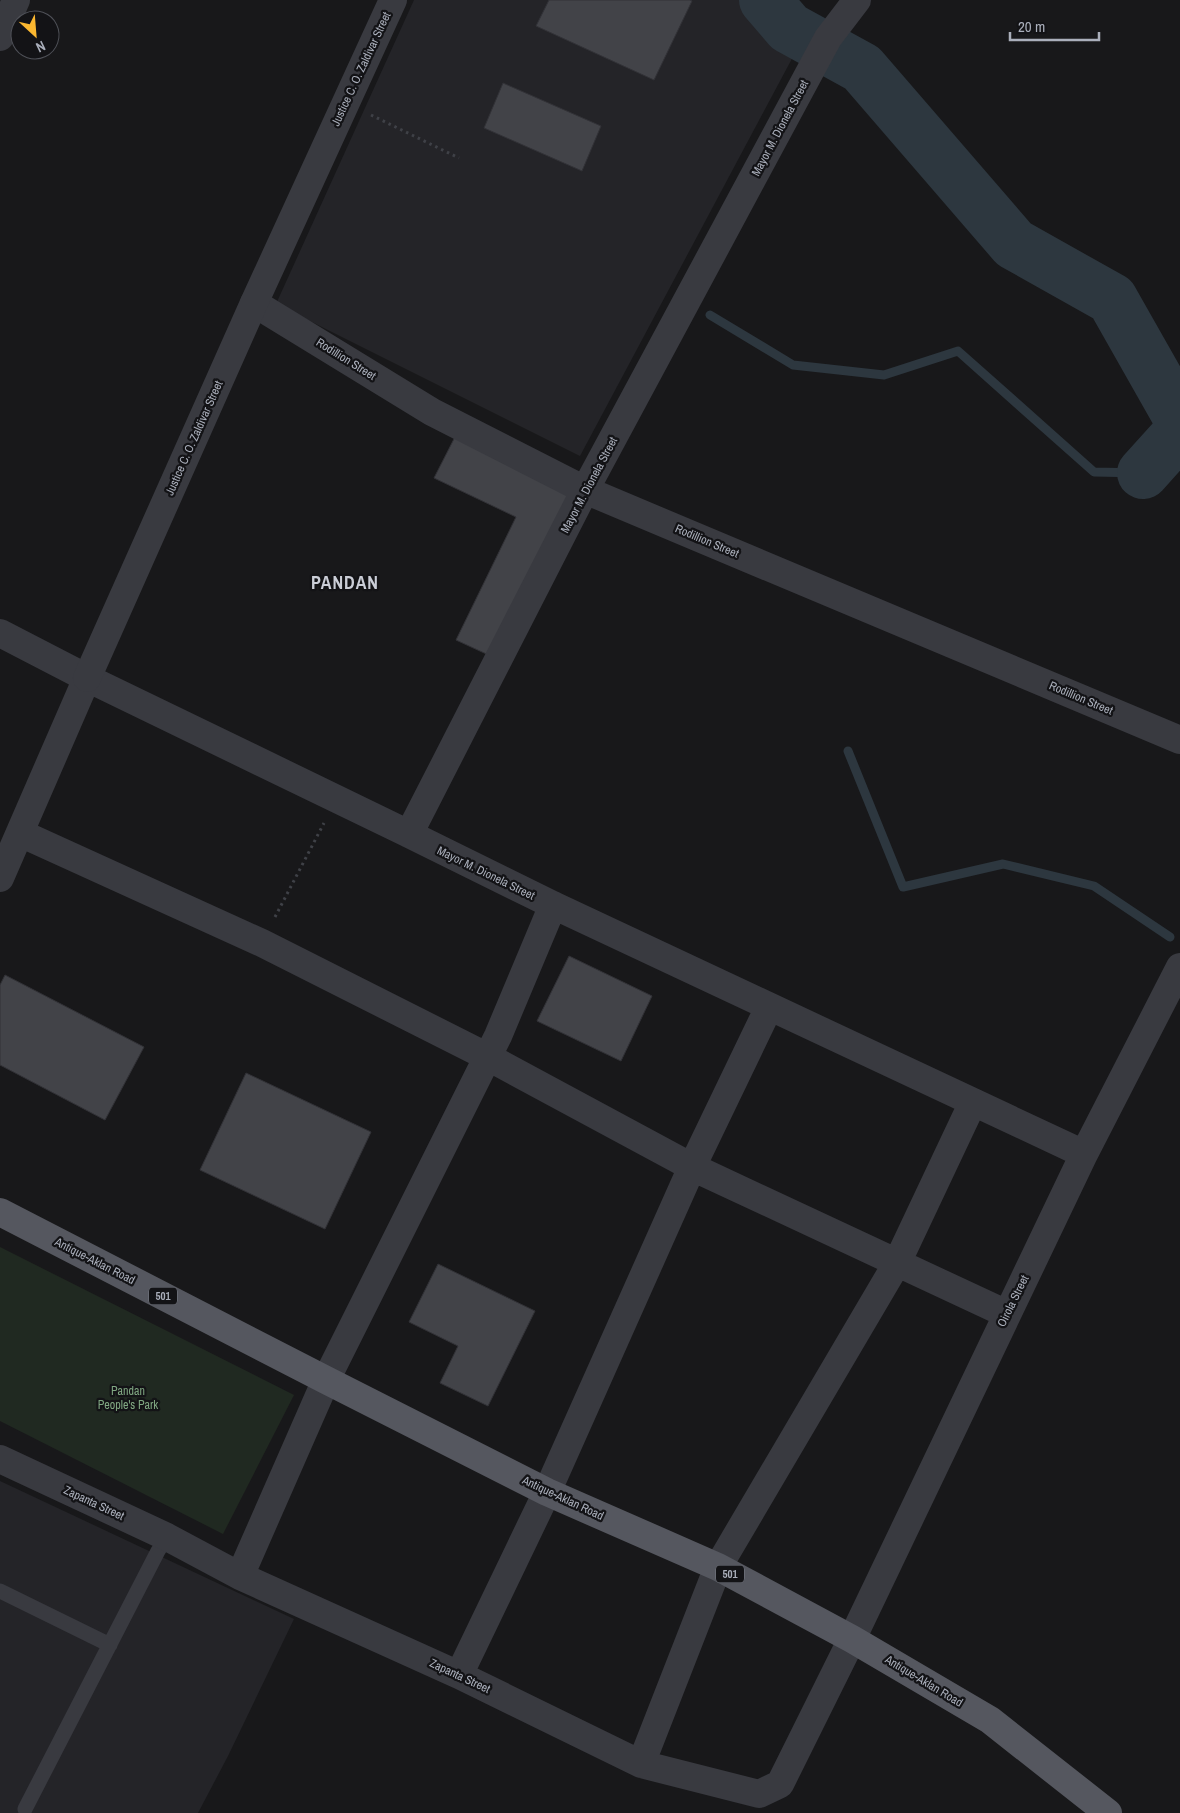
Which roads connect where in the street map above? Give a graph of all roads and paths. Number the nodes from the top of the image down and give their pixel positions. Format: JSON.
{"nodes":[{"id":1,"x":16,"y":0,"type":"edge"},
{"id":2,"x":393,"y":0,"type":"edge"},
{"id":3,"x":857,"y":0,"type":"edge"},
{"id":4,"x":0,"y":37,"type":"edge"},
{"id":5,"x":346,"y":102,"type":"junction"},
{"id":6,"x":459,"y":158,"type":"dead end"},
{"id":7,"x":254,"y":303,"type":"junction"},
{"id":8,"x":585,"y":490,"type":"junction"},
{"id":9,"x":0,"y":633,"type":"edge"},
{"id":10,"x":87,"y":678,"type":"junction"},
{"id":11,"x":1180,"y":740,"type":"edge"},
{"id":12,"x":337,"y":798,"type":"junction"},
{"id":13,"x":20,"y":833,"type":"junction"},
{"id":14,"x":408,"y":834,"type":"junction"},
{"id":15,"x":0,"y":878,"type":"edge"},
{"id":16,"x":553,"y":906,"type":"junction"},
{"id":17,"x":262,"y":943,"type":"junction"},
{"id":18,"x":1180,"y":966,"type":"edge"},
{"id":19,"x":768,"y":1007,"type":"junction"},
{"id":20,"x":488,"y":1057,"type":"junction"},
{"id":21,"x":973,"y":1102,"type":"junction"},
{"id":22,"x":1084,"y":1154,"type":"junction"},
{"id":23,"x":692,"y":1167,"type":"junction"},
{"id":24,"x":0,"y":1212,"type":"edge"},
{"id":25,"x":897,"y":1263,"type":"junction"},
{"id":26,"x":1007,"y":1314,"type":"junction"},
{"id":27,"x":326,"y":1380,"type":"junction"},
{"id":28,"x":0,"y":1459,"type":"edge"},
{"id":29,"x":547,"y":1492,"type":"junction"},
{"id":30,"x":167,"y":1537,"type":"junction"},
{"id":31,"x":718,"y":1567,"type":"junction"},
{"id":32,"x":240,"y":1576,"type":"junction"},
{"id":33,"x":0,"y":1591,"type":"edge"},
{"id":34,"x":852,"y":1639,"type":"junction"},
{"id":35,"x":110,"y":1645,"type":"junction"},
{"id":36,"x":459,"y":1675,"type":"junction"},
{"id":37,"x":641,"y":1764,"type":"junction"},
{"id":38,"x":25,"y":1809,"type":"dead end"},
{"id":39,"x":1108,"y":1813,"type":"edge"}],
"edges":[{"from":1,"to":4,"type":"street"},
{"from":2,"to":5,"type":"street","name":"Justice C. O. Zaldivar Street"},
{"from":3,"to":8,"type":"street","name":"Mayor M. Dionela Street"},
{"from":5,"to":6,"type":"path"},
{"from":5,"to":7,"type":"street","name":"Justice C. O. Zaldivar Street"},
{"from":7,"to":8,"type":"street","name":"Rodillion Street"},
{"from":7,"to":10,"type":"street","name":"Justice C. O. Zaldivar Street"},
{"from":8,"to":11,"type":"street","name":"Rodillion Street"},
{"from":8,"to":14,"type":"street","name":"Mayor M. Dionela Street"},
{"from":9,"to":10,"type":"street"},
{"from":10,"to":12,"type":"street"},
{"from":10,"to":13,"type":"street","name":"Justice C. O. Zaldivar Street"},
{"from":12,"to":14,"type":"street"},
{"from":12,"to":17,"type":"path"},
{"from":13,"to":15,"type":"street","name":"Justice C. O. Zaldivar Street"},
{"from":13,"to":17,"type":"street"},
{"from":14,"to":16,"type":"street","name":"Mayor M. Dionela Street"},
{"from":16,"to":19,"type":"street","name":"Mayor M. Dionela Street"},
{"from":16,"to":20,"type":"street"},
{"from":17,"to":20,"type":"street"},
{"from":18,"to":22,"type":"street","name":"Oirola Street"},
{"from":19,"to":21,"type":"street","name":"Mayor M. Dionela Street"},
{"from":19,"to":23,"type":"street"},
{"from":20,"to":23,"type":"street"},
{"from":20,"to":27,"type":"street"},
{"from":21,"to":22,"type":"street","name":"Mayor M. Dionela Street"},
{"from":21,"to":25,"type":"street"},
{"from":22,"to":26,"type":"street","name":"Oirola Street"},
{"from":23,"to":25,"type":"street"},
{"from":23,"to":29,"type":"street"},
{"from":24,"to":27,"type":"main road","name":"Antique-Aklan Road","number":"501"},
{"from":25,"to":26,"type":"street"},
{"from":25,"to":31,"type":"street"},
{"from":26,"to":34,"type":"street","name":"Oirola Street"},
{"from":27,"to":29,"type":"main road","name":"Antique-Aklan Road","number":"501"},
{"from":27,"to":32,"type":"street"},
{"from":28,"to":30,"type":"street","name":"Zapanta Street"},
{"from":29,"to":31,"type":"main road","name":"Antique-Aklan Road","number":"501"},
{"from":29,"to":36,"type":"street"},
{"from":30,"to":32,"type":"street","name":"Zapanta Street"},
{"from":30,"to":35,"type":"lane"},
{"from":31,"to":34,"type":"main road","name":"Antique-Aklan Road","number":"501"},
{"from":31,"to":37,"type":"street"},
{"from":32,"to":36,"type":"street","name":"Zapanta Street"},
{"from":33,"to":35,"type":"lane"},
{"from":34,"to":37,"type":"street","name":"Zapanta Street"},
{"from":34,"to":39,"type":"main road","name":"Antique-Aklan Road","number":"501"},
{"from":35,"to":38,"type":"lane"},
{"from":36,"to":37,"type":"street","name":"Zapanta Street"}]}
